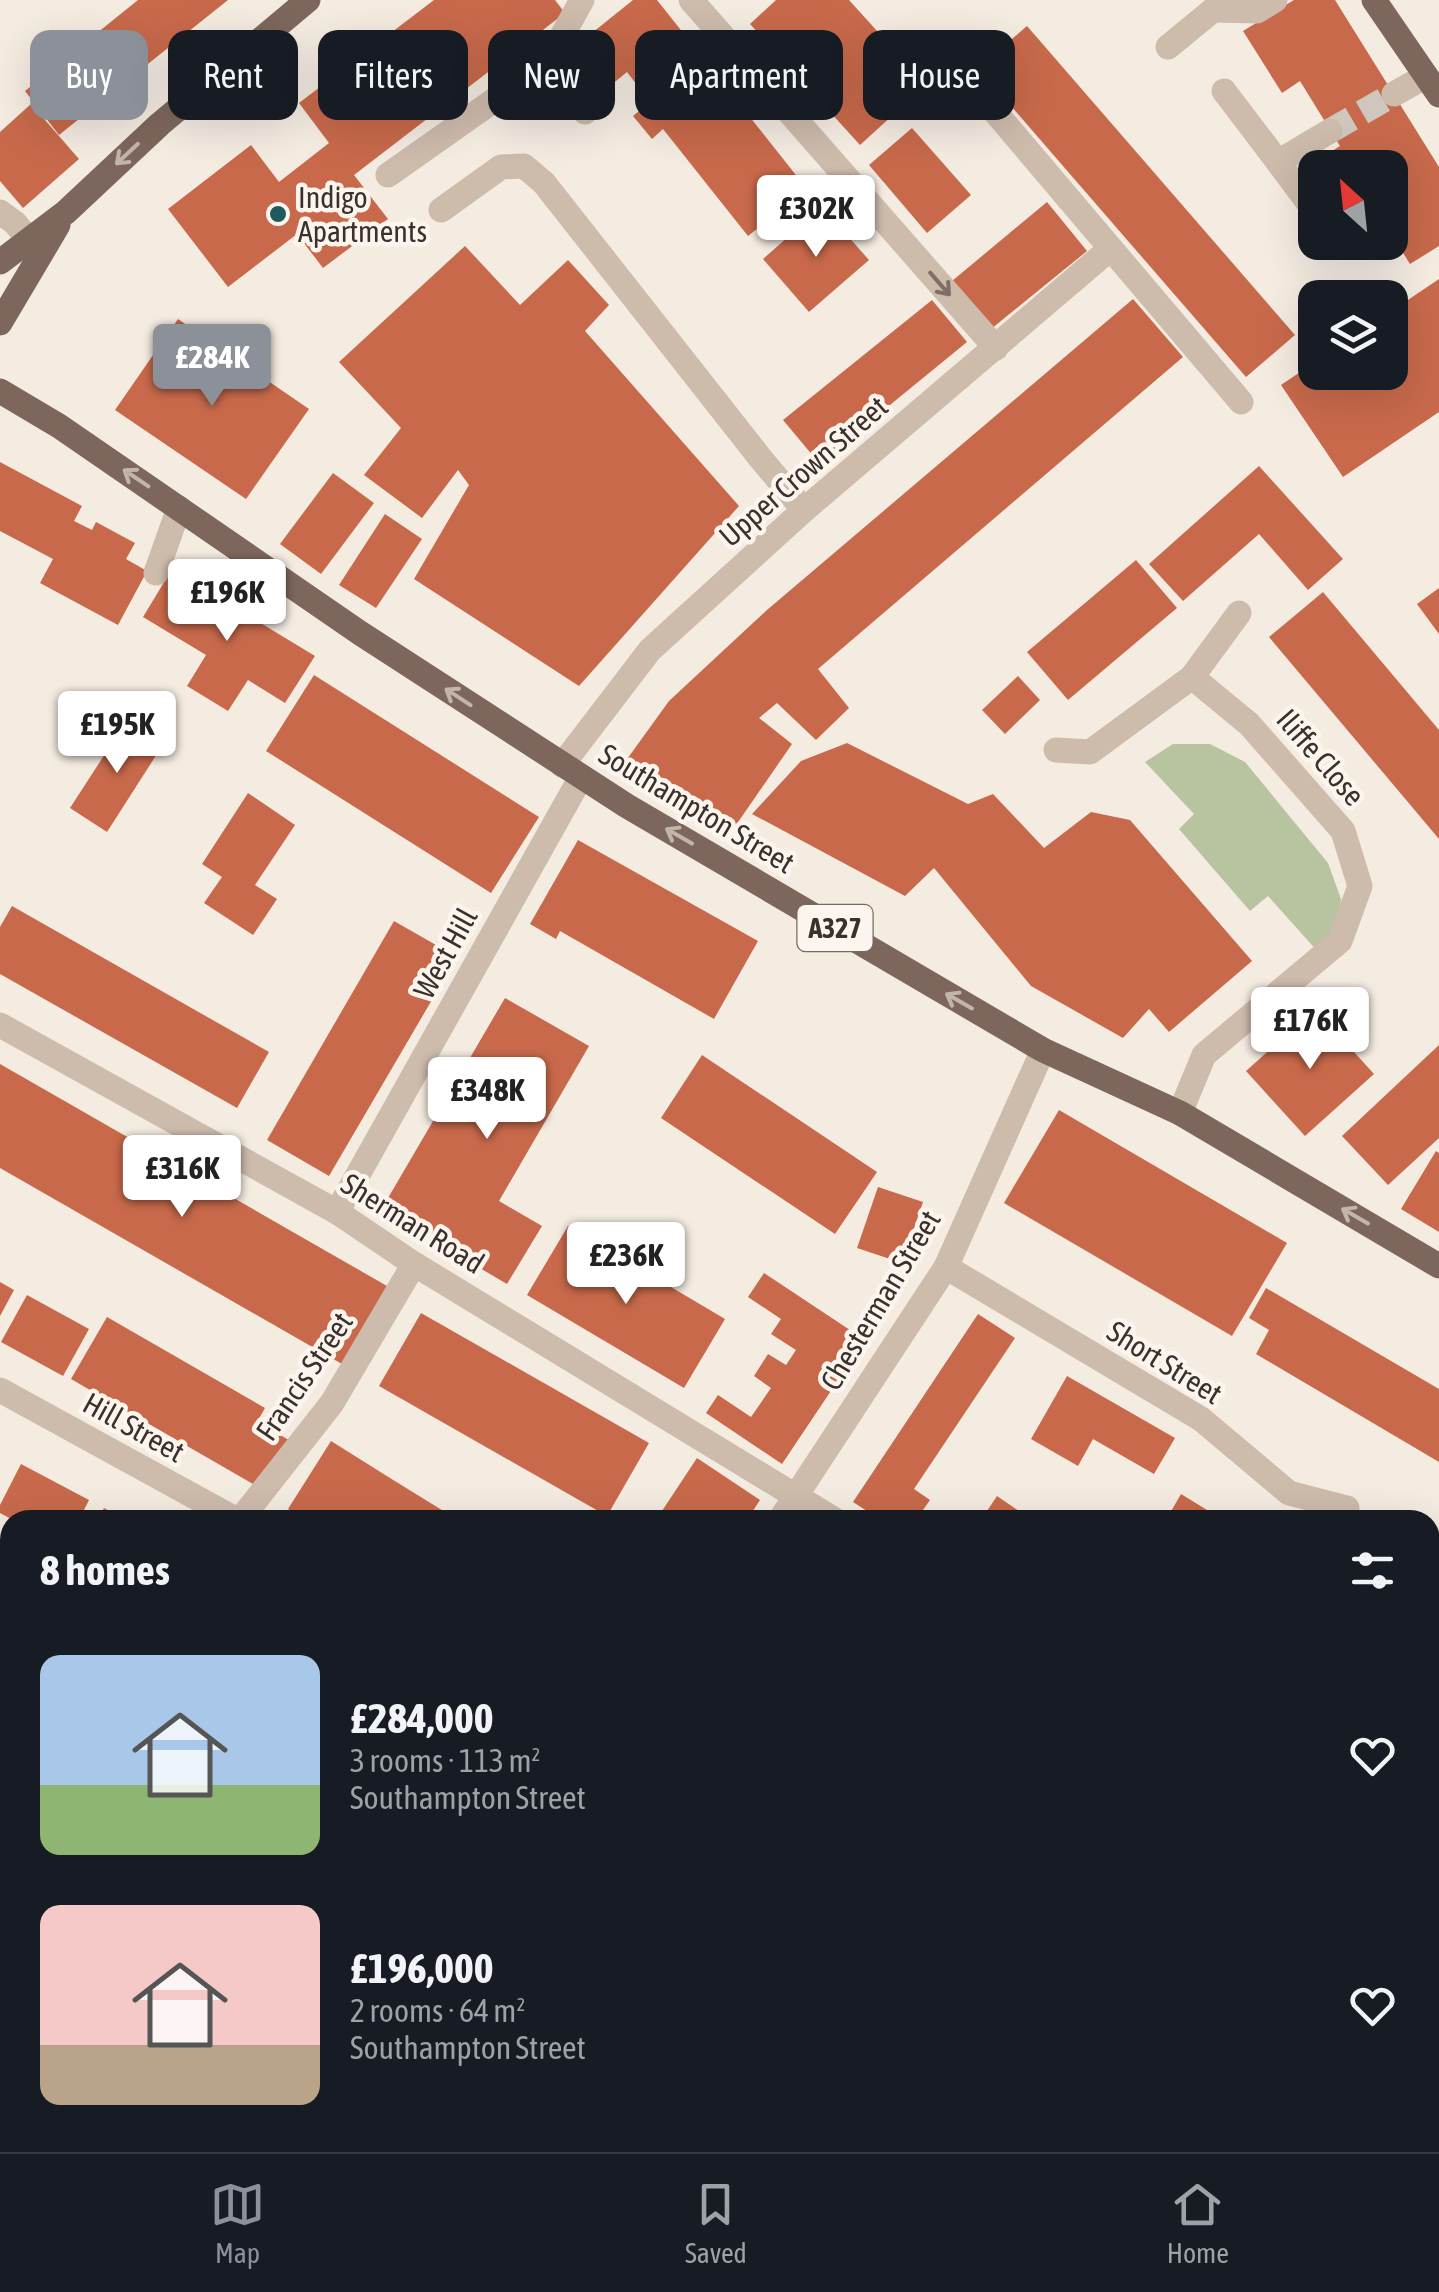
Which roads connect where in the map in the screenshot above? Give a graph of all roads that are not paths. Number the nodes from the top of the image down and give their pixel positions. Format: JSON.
{"nodes":[{"id":1,"x":308,"y":0,"type":"edge"},
{"id":2,"x":582,"y":0,"type":"edge"},
{"id":3,"x":692,"y":0,"type":"edge"},
{"id":4,"x":1274,"y":0,"type":"edge"},
{"id":5,"x":1374,"y":0,"type":"edge"},
{"id":6,"x":565,"y":30,"type":"edge"},
{"id":7,"x":1168,"y":47,"type":"dead end"},
{"id":8,"x":1432,"y":86,"type":"edge"},
{"id":9,"x":1224,"y":91,"type":"dead end"},
{"id":10,"x":1394,"y":94,"type":"tunnel mouth"},
{"id":11,"x":488,"y":105,"type":"edge"},
{"id":12,"x":1002,"y":120,"type":"edge"},
{"id":13,"x":1330,"y":131,"type":"tunnel mouth"},
{"id":14,"x":1278,"y":162,"type":"junction"},
{"id":15,"x":388,"y":176,"type":"dead end"},
{"id":16,"x":1298,"y":189,"type":"edge"},
{"id":17,"x":441,"y":210,"type":"dead end"},
{"id":18,"x":0,"y":212,"type":"edge"},
{"id":19,"x":66,"y":212,"type":"junction"},
{"id":20,"x":29,"y":240,"type":"junction"},
{"id":21,"x":1110,"y":249,"type":"junction"},
{"id":22,"x":0,"y":262,"type":"edge"},
{"id":23,"x":0,"y":323,"type":"edge"},
{"id":24,"x":996,"y":348,"type":"junction"},
{"id":25,"x":0,"y":391,"type":"edge"},
{"id":26,"x":1241,"y":402,"type":"dead end"},
{"id":27,"x":178,"y":508,"type":"junction"},
{"id":28,"x":804,"y":510,"type":"junction"},
{"id":29,"x":156,"y":573,"type":"dead end"},
{"id":30,"x":1238,"y":613,"type":"dead end"},
{"id":31,"x":1192,"y":677,"type":"junction"},
{"id":32,"x":1056,"y":750,"type":"dead end"},
{"id":33,"x":571,"y":771,"type":"junction"},
{"id":34,"x":0,"y":1024,"type":"edge"},
{"id":35,"x":1043,"y":1050,"type":"junction"},
{"id":36,"x":1180,"y":1113,"type":"junction"},
{"id":37,"x":337,"y":1212,"type":"junction"},
{"id":38,"x":414,"y":1264,"type":"junction"},
{"id":39,"x":1439,"y":1266,"type":"edge"},
{"id":40,"x":946,"y":1267,"type":"junction"},
{"id":41,"x":0,"y":1390,"type":"edge"},
{"id":42,"x":796,"y":1496,"type":"junction"},
{"id":43,"x":1347,"y":1508,"type":"dead end"},
{"id":44,"x":221,"y":1510,"type":"edge"},
{"id":45,"x":247,"y":1510,"type":"edge"},
{"id":46,"x":787,"y":1510,"type":"edge"},
{"id":47,"x":819,"y":1510,"type":"edge"}],
"edges":[{"from":1,"to":19,"type":"main road","one_way":true},
{"from":2,"to":6,"type":"street"},
{"from":3,"to":24,"type":"street","one_way":true},
{"from":4,"to":7,"type":"street"},
{"from":5,"to":8,"type":"main road"},
{"from":8,"to":10,"type":"street"},
{"from":9,"to":14,"type":"street"},
{"from":11,"to":15,"type":"street"},
{"from":12,"to":21,"type":"street"},
{"from":13,"to":14,"type":"street"},
{"from":14,"to":16,"type":"street"},
{"from":17,"to":28,"type":"street"},
{"from":18,"to":20,"type":"street"},
{"from":19,"to":20,"type":"main road"},
{"from":19,"to":23,"type":"main road"},
{"from":20,"to":22,"type":"main road"},
{"from":21,"to":24,"type":"street","name":"Upper Crown Street"},
{"from":21,"to":26,"type":"street"},
{"from":24,"to":28,"type":"street","name":"Upper Crown Street"},
{"from":27,"to":25,"type":"main road","name":"Southampton Street","number":"A327","one_way":true},
{"from":27,"to":29,"type":"street"},
{"from":33,"to":27,"type":"main road","name":"Southampton Street","number":"A327","one_way":true},
{"from":28,"to":33,"type":"street","name":"Upper Crown Street"},
{"from":30,"to":31,"type":"street"},
{"from":31,"to":32,"type":"street"},
{"from":31,"to":36,"type":"street","name":"Iliffe Close"},
{"from":35,"to":33,"type":"main road","name":"Southampton Street","number":"A327","one_way":true},
{"from":33,"to":37,"type":"street","name":"West Hill"},
{"from":34,"to":37,"type":"street","name":"Sherman Road"},
{"from":35,"to":36,"type":"main road","name":"Southampton Street","number":"A327"},
{"from":35,"to":40,"type":"street","name":"Chesterman Street"},
{"from":39,"to":36,"type":"main road","name":"Southampton Street","number":"A327","one_way":true},
{"from":37,"to":38,"type":"street","name":"Sherman Road"},
{"from":38,"to":42,"type":"street","name":"Sherman Road"},
{"from":38,"to":45,"type":"street","name":"Francis Street"},
{"from":40,"to":42,"type":"street","name":"Chesterman Street"},
{"from":40,"to":43,"type":"street","name":"Short Street"},
{"from":41,"to":44,"type":"street","name":"Hill Street"},
{"from":42,"to":46,"type":"street","name":"Chesterman Street"},
{"from":42,"to":47,"type":"street","name":"Sherman Road"}]}
